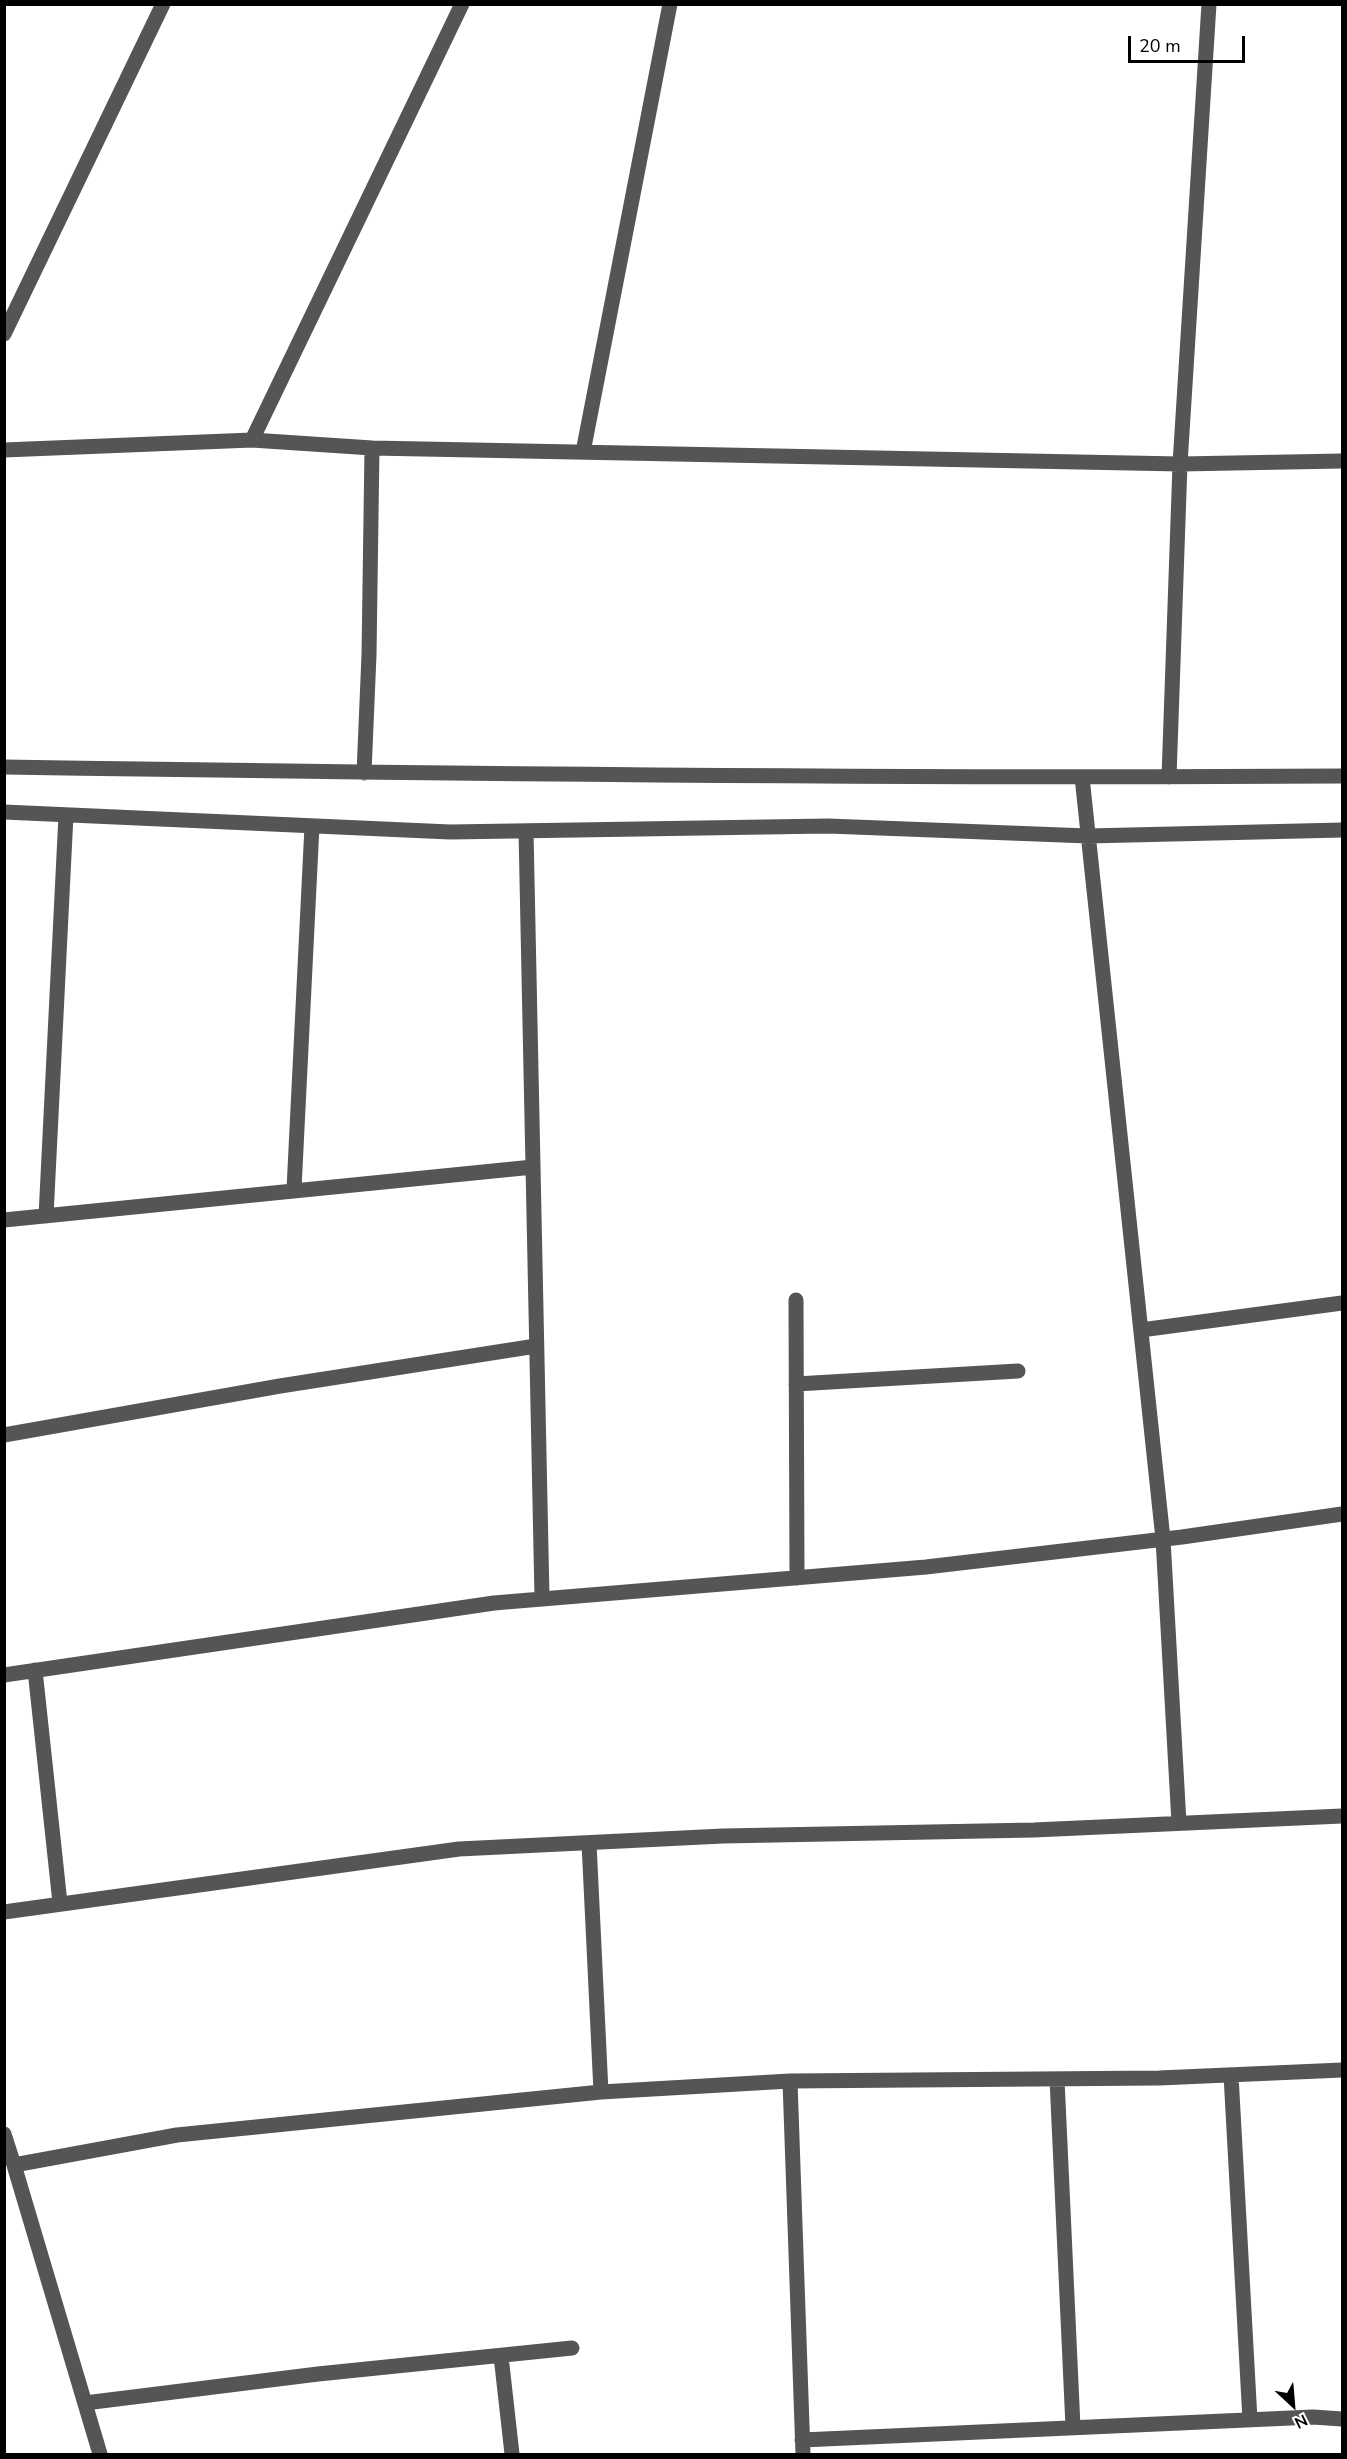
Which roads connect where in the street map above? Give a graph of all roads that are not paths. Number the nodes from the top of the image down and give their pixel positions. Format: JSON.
{"nodes":[{"id":1,"x":163,"y":4,"type":"edge"},
{"id":2,"x":462,"y":4,"type":"edge"},
{"id":3,"x":670,"y":4,"type":"edge"},
{"id":4,"x":1209,"y":4,"type":"edge"},
{"id":5,"x":4,"y":334,"type":"edge"},
{"id":6,"x":252,"y":440,"type":"junction"},
{"id":7,"x":372,"y":447,"type":"junction"},
{"id":8,"x":4,"y":450,"type":"edge"},
{"id":9,"x":583,"y":452,"type":"junction"},
{"id":10,"x":1342,"y":461,"type":"edge"},
{"id":11,"x":1180,"y":464,"type":"junction"},
{"id":12,"x":4,"y":767,"type":"edge"},
{"id":13,"x":364,"y":773,"type":"junction"},
{"id":14,"x":1342,"y":776,"type":"edge"},
{"id":15,"x":1082,"y":777,"type":"junction"},
{"id":16,"x":1169,"y":777,"type":"junction"},
{"id":17,"x":4,"y":812,"type":"edge"},
{"id":18,"x":66,"y":815,"type":"junction"},
{"id":19,"x":312,"y":826,"type":"junction"},
{"id":20,"x":1342,"y":830,"type":"edge"},
{"id":21,"x":526,"y":831,"type":"junction"},
{"id":22,"x":1088,"y":836,"type":"junction"},
{"id":23,"x":532,"y":1167,"type":"junction"},
{"id":24,"x":294,"y":1189,"type":"junction"},
{"id":25,"x":46,"y":1216,"type":"junction"},
{"id":26,"x":4,"y":1220,"type":"edge"},
{"id":27,"x":796,"y":1300,"type":"dead end"},
{"id":28,"x":1342,"y":1303,"type":"edge"},
{"id":29,"x":1141,"y":1330,"type":"junction"},
{"id":30,"x":536,"y":1346,"type":"junction"},
{"id":31,"x":1018,"y":1371,"type":"dead end"},
{"id":32,"x":796,"y":1384,"type":"junction"},
{"id":33,"x":4,"y":1435,"type":"edge"},
{"id":34,"x":1342,"y":1514,"type":"edge"},
{"id":35,"x":1163,"y":1539,"type":"junction"},
{"id":36,"x":797,"y":1578,"type":"junction"},
{"id":37,"x":542,"y":1598,"type":"junction"},
{"id":38,"x":35,"y":1670,"type":"junction"},
{"id":39,"x":4,"y":1675,"type":"edge"},
{"id":40,"x":1342,"y":1816,"type":"edge"},
{"id":41,"x":1179,"y":1823,"type":"junction"},
{"id":42,"x":589,"y":1843,"type":"junction"},
{"id":43,"x":60,"y":1904,"type":"junction"},
{"id":44,"x":4,"y":1912,"type":"edge"},
{"id":45,"x":1342,"y":2070,"type":"edge"},
{"id":46,"x":1231,"y":2074,"type":"junction"},
{"id":47,"x":1057,"y":2079,"type":"junction"},
{"id":48,"x":790,"y":2081,"type":"junction"},
{"id":49,"x":601,"y":2092,"type":"junction"},
{"id":50,"x":4,"y":2134,"type":"edge"},
{"id":51,"x":14,"y":2164,"type":"junction"},
{"id":52,"x":572,"y":2348,"type":"dead end"},
{"id":53,"x":501,"y":2356,"type":"junction"},
{"id":54,"x":85,"y":2403,"type":"junction"},
{"id":55,"x":1342,"y":2419,"type":"edge"},
{"id":56,"x":1250,"y":2420,"type":"junction"},
{"id":57,"x":1073,"y":2427,"type":"junction"},
{"id":58,"x":802,"y":2447,"type":"edge"},
{"id":59,"x":99,"y":2454,"type":"edge"},
{"id":60,"x":512,"y":2454,"type":"edge"}],
"edges":[{"from":1,"to":5,"type":"street"},
{"from":2,"to":6,"type":"street"},
{"from":3,"to":9,"type":"street"},
{"from":4,"to":11,"type":"street"},
{"from":6,"to":7,"type":"street"},
{"from":6,"to":8,"type":"street"},
{"from":7,"to":9,"type":"street"},
{"from":7,"to":13,"type":"street"},
{"from":9,"to":11,"type":"street"},
{"from":10,"to":11,"type":"street"},
{"from":11,"to":16,"type":"street"},
{"from":12,"to":13,"type":"street"},
{"from":13,"to":15,"type":"street"},
{"from":14,"to":16,"type":"street"},
{"from":15,"to":16,"type":"street"},
{"from":15,"to":22,"type":"street"},
{"from":17,"to":18,"type":"street"},
{"from":18,"to":19,"type":"street"},
{"from":18,"to":25,"type":"street"},
{"from":19,"to":21,"type":"street"},
{"from":19,"to":24,"type":"street"},
{"from":20,"to":22,"type":"street"},
{"from":21,"to":22,"type":"street"},
{"from":21,"to":23,"type":"street"},
{"from":22,"to":29,"type":"street"},
{"from":23,"to":24,"type":"street"},
{"from":23,"to":30,"type":"street"},
{"from":24,"to":25,"type":"street"},
{"from":25,"to":26,"type":"street"},
{"from":27,"to":32,"type":"street"},
{"from":28,"to":29,"type":"street"},
{"from":29,"to":35,"type":"street"},
{"from":30,"to":33,"type":"street"},
{"from":30,"to":37,"type":"street"},
{"from":31,"to":32,"type":"street"},
{"from":32,"to":36,"type":"street"},
{"from":34,"to":35,"type":"street"},
{"from":35,"to":36,"type":"street"},
{"from":35,"to":41,"type":"street"},
{"from":36,"to":37,"type":"street"},
{"from":37,"to":38,"type":"street"},
{"from":38,"to":39,"type":"street"},
{"from":38,"to":43,"type":"street"},
{"from":40,"to":41,"type":"street"},
{"from":41,"to":42,"type":"street"},
{"from":42,"to":43,"type":"street"},
{"from":42,"to":49,"type":"street"},
{"from":43,"to":44,"type":"street"},
{"from":45,"to":46,"type":"street"},
{"from":46,"to":47,"type":"street"},
{"from":46,"to":56,"type":"street"},
{"from":47,"to":48,"type":"street"},
{"from":47,"to":57,"type":"street"},
{"from":48,"to":49,"type":"street"},
{"from":48,"to":58,"type":"street"},
{"from":49,"to":51,"type":"street"},
{"from":50,"to":51,"type":"street"},
{"from":51,"to":54,"type":"street"},
{"from":52,"to":53,"type":"street"},
{"from":53,"to":54,"type":"street"},
{"from":53,"to":60,"type":"street"},
{"from":54,"to":59,"type":"street"},
{"from":55,"to":56,"type":"street"},
{"from":56,"to":57,"type":"street"},
{"from":57,"to":58,"type":"street"}]}
